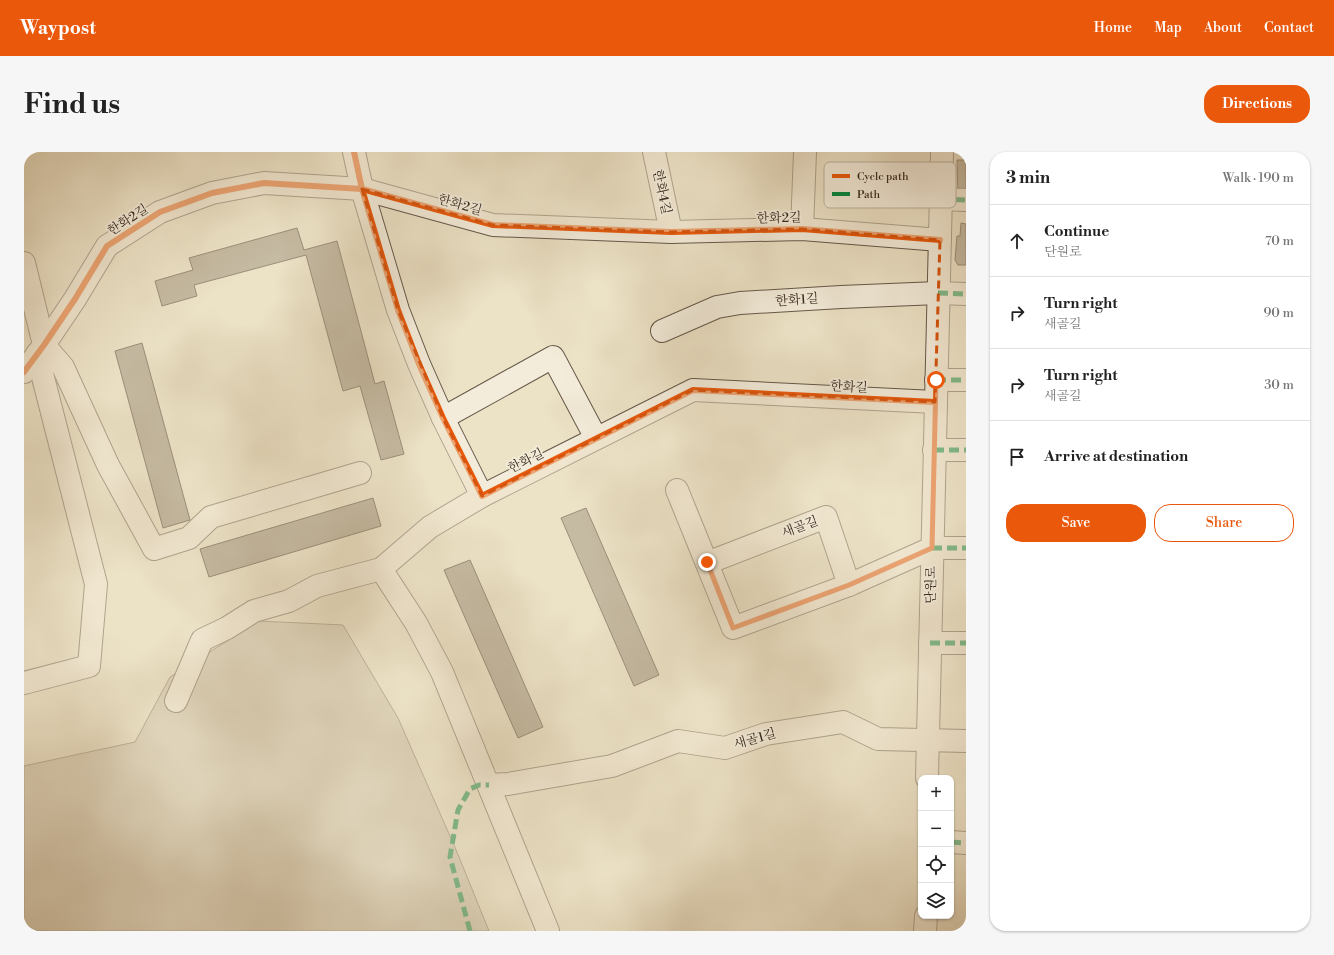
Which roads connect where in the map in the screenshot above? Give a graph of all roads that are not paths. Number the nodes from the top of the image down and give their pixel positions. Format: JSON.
{"nodes":[{"id":1,"x":354,"y":152,"type":"edge"},
{"id":2,"x":654,"y":152,"type":"edge"},
{"id":3,"x":804,"y":152,"type":"edge"},
{"id":4,"x":942,"y":152,"type":"edge"},
{"id":5,"x":942,"y":162,"type":"edge"},
{"id":6,"x":362,"y":189,"type":"junction"},
{"id":7,"x":956,"y":200,"type":"edge"},
{"id":8,"x":966,"y":200,"type":"edge"},
{"id":9,"x":940,"y":208,"type":"edge"},
{"id":10,"x":802,"y":228,"type":"junction"},
{"id":11,"x":671,"y":232,"type":"junction"},
{"id":12,"x":940,"y":240,"type":"junction"},
{"id":13,"x":24,"y":263,"type":"edge"},
{"id":14,"x":938,"y":293,"type":"junction"},
{"id":15,"x":966,"y":294,"type":"edge"},
{"id":16,"x":662,"y":331,"type":"dead end"},
{"id":17,"x":35,"y":349,"type":"edge"},
{"id":18,"x":24,"y":372,"type":"edge"},
{"id":19,"x":936,"y":380,"type":"junction"},
{"id":20,"x":966,"y":380,"type":"edge"},
{"id":21,"x":936,"y":402,"type":"junction"},
{"id":22,"x":443,"y":418,"type":"junction"},
{"id":23,"x":596,"y":438,"type":"junction"},
{"id":24,"x":934,"y":450,"type":"junction"},
{"id":25,"x":966,"y":450,"type":"edge"},
{"id":26,"x":360,"y":473,"type":"dead end"},
{"id":27,"x":677,"y":490,"type":"dead end"},
{"id":28,"x":482,"y":496,"type":"junction"},
{"id":29,"x":932,"y":548,"type":"junction"},
{"id":30,"x":966,"y":548,"type":"edge"},
{"id":31,"x":707,"y":562,"type":"junction"},
{"id":32,"x":381,"y":569,"type":"junction"},
{"id":33,"x":849,"y":585,"type":"junction"},
{"id":34,"x":930,"y":643,"type":"junction"},
{"id":35,"x":966,"y":643,"type":"edge"},
{"id":36,"x":24,"y":684,"type":"edge"},
{"id":37,"x":176,"y":701,"type":"dead end"},
{"id":38,"x":928,"y":740,"type":"junction"},
{"id":39,"x":966,"y":741,"type":"edge"},
{"id":40,"x":927,"y":775,"type":"edge"},
{"id":41,"x":489,"y":785,"type":"junction"},
{"id":42,"x":954,"y":842,"type":"edge"},
{"id":43,"x":966,"y":843,"type":"edge"},
{"id":44,"x":926,"y":919,"type":"edge"},
{"id":45,"x":548,"y":931,"type":"edge"},
{"id":46,"x":926,"y":931,"type":"edge"}],
"edges":[{"from":1,"to":6,"type":"street"},
{"from":2,"to":11,"type":"street","name":"한화4길"},
{"from":3,"to":10,"type":"street"},
{"from":4,"to":5,"type":"street","name":"단원로"},
{"from":6,"to":11,"type":"street","name":"한화2길"},
{"from":6,"to":17,"type":"street","name":"한화2길"},
{"from":6,"to":22,"type":"street"},
{"from":7,"to":8,"type":"street"},
{"from":9,"to":12,"type":"street","name":"단원로"},
{"from":10,"to":11,"type":"street","name":"한화2길"},
{"from":10,"to":12,"type":"street","name":"한화2길"},
{"from":12,"to":14,"type":"street","name":"단원로"},
{"from":13,"to":17,"type":"street"},
{"from":14,"to":15,"type":"street","name":"한화1길"},
{"from":14,"to":16,"type":"street","name":"한화1길"},
{"from":14,"to":19,"type":"street","name":"단원로"},
{"from":17,"to":18,"type":"street","name":"한화2길"},
{"from":17,"to":26,"type":"street"},
{"from":17,"to":36,"type":"street"},
{"from":19,"to":20,"type":"street"},
{"from":19,"to":21,"type":"street","name":"단원로"},
{"from":21,"to":23,"type":"street","name":"한화길"},
{"from":21,"to":24,"type":"street","name":"단원로"},
{"from":22,"to":23,"type":"street"},
{"from":22,"to":28,"type":"street"},
{"from":23,"to":28,"type":"street","name":"한화길"},
{"from":24,"to":25,"type":"street"},
{"from":24,"to":29,"type":"street","name":"단원로"},
{"from":27,"to":31,"type":"street"},
{"from":28,"to":32,"type":"street","name":"한화길"},
{"from":29,"to":30,"type":"street"},
{"from":29,"to":33,"type":"street"},
{"from":29,"to":34,"type":"street","name":"단원로"},
{"from":31,"to":33,"type":"street"},
{"from":31,"to":33,"type":"street","name":"새골길"},
{"from":32,"to":37,"type":"street"},
{"from":32,"to":41,"type":"street"},
{"from":34,"to":35,"type":"street"},
{"from":34,"to":38,"type":"street","name":"단원로"},
{"from":38,"to":39,"type":"street","name":"새골1길"},
{"from":38,"to":40,"type":"street","name":"단원로"},
{"from":38,"to":41,"type":"street","name":"새골1길"},
{"from":41,"to":45,"type":"street"},
{"from":42,"to":43,"type":"street"},
{"from":44,"to":46,"type":"street"}]}
